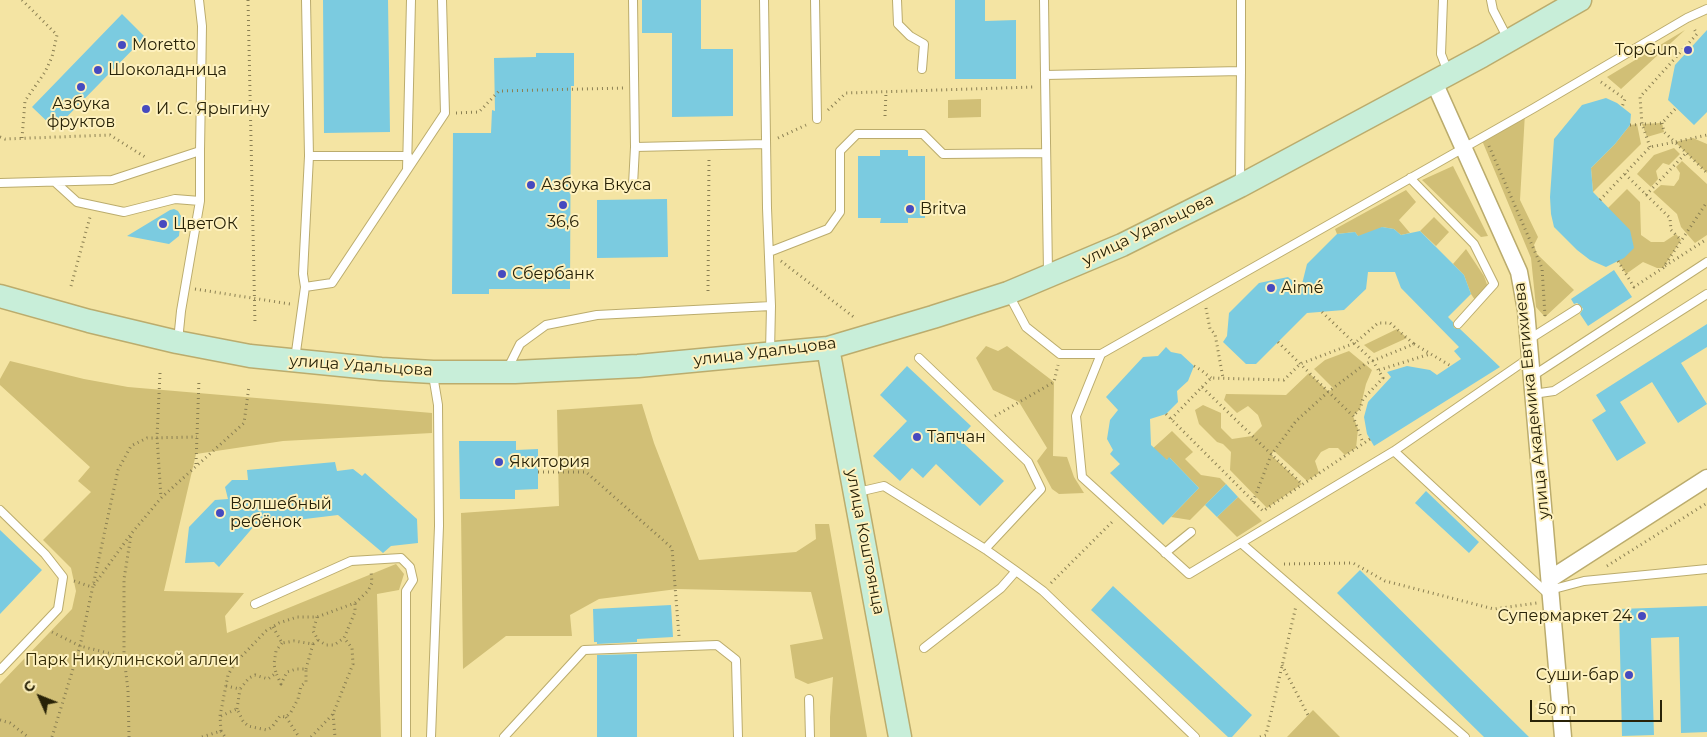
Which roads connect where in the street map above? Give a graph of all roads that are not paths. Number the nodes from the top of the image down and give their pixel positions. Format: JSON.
{"nodes":[{"id":1,"x":200,"y":0,"type":"edge"},
{"id":2,"x":306,"y":0,"type":"edge"},
{"id":3,"x":411,"y":0,"type":"edge"},
{"id":4,"x":442,"y":0,"type":"edge"},
{"id":5,"x":633,"y":0,"type":"edge"},
{"id":6,"x":764,"y":0,"type":"edge"},
{"id":7,"x":815,"y":0,"type":"edge"},
{"id":8,"x":897,"y":0,"type":"edge"},
{"id":9,"x":1044,"y":0,"type":"edge"},
{"id":10,"x":1241,"y":0,"type":"edge"},
{"id":11,"x":1443,"y":0,"type":"edge"},
{"id":12,"x":1491,"y":0,"type":"edge"},
{"id":13,"x":1580,"y":0,"type":"edge"},
{"id":14,"x":1707,"y":9,"type":"edge"},
{"id":15,"x":1509,"y":41,"type":"junction"},
{"id":16,"x":922,"y":69,"type":"dead end"},
{"id":17,"x":1242,"y":71,"type":"junction"},
{"id":18,"x":1045,"y":75,"type":"junction"},
{"id":19,"x":1442,"y":78,"type":"junction"},
{"id":20,"x":817,"y":119,"type":"road end"},
{"id":21,"x":766,"y":144,"type":"junction"},
{"id":22,"x":635,"y":147,"type":"junction"},
{"id":23,"x":1464,"y":148,"type":"junction"},
{"id":24,"x":200,"y":151,"type":"junction"},
{"id":25,"x":1046,"y":153,"type":"junction"},
{"id":26,"x":309,"y":156,"type":"junction"},
{"id":27,"x":408,"y":156,"type":"junction"},
{"id":28,"x":407,"y":172,"type":"junction"},
{"id":29,"x":1410,"y":178,"type":"junction"},
{"id":30,"x":55,"y":182,"type":"junction"},
{"id":31,"x":0,"y":183,"type":"edge"},
{"id":32,"x":633,"y":186,"type":"dead end"},
{"id":33,"x":1240,"y":186,"type":"junction"},
{"id":34,"x":200,"y":201,"type":"junction"},
{"id":35,"x":769,"y":252,"type":"junction"},
{"id":36,"x":1707,"y":262,"type":"edge"},
{"id":37,"x":1048,"y":277,"type":"junction"},
{"id":38,"x":305,"y":287,"type":"junction"},
{"id":39,"x":1008,"y":293,"type":"junction"},
{"id":40,"x":1707,"y":294,"type":"edge"},
{"id":41,"x":0,"y":296,"type":"edge"},
{"id":42,"x":771,"y":306,"type":"junction"},
{"id":43,"x":1577,"y":309,"type":"dead end"},
{"id":44,"x":1458,"y":324,"type":"dead end"},
{"id":45,"x":1528,"y":340,"type":"junction"},
{"id":46,"x":178,"y":342,"type":"junction"},
{"id":47,"x":828,"y":348,"type":"junction"},
{"id":48,"x":770,"y":354,"type":"junction"},
{"id":49,"x":1101,"y":354,"type":"junction"},
{"id":50,"x":919,"y":358,"type":"dead end"},
{"id":51,"x":1529,"y":358,"type":"junction"},
{"id":52,"x":294,"y":361,"type":"junction"},
{"id":53,"x":432,"y":372,"type":"junction"},
{"id":54,"x":507,"y":372,"type":"junction"},
{"id":55,"x":1531,"y":377,"type":"junction"},
{"id":56,"x":1533,"y":394,"type":"junction"},
{"id":57,"x":1394,"y":451,"type":"junction"},
{"id":58,"x":1707,"y":478,"type":"edge"},
{"id":59,"x":856,"y":492,"type":"junction"},
{"id":60,"x":0,"y":510,"type":"edge"},
{"id":61,"x":1191,"y":532,"type":"dead end"},
{"id":62,"x":1241,"y":543,"type":"junction"},
{"id":63,"x":985,"y":549,"type":"junction"},
{"id":64,"x":1165,"y":553,"type":"junction"},
{"id":65,"x":1707,"y":569,"type":"edge"},
{"id":66,"x":1016,"y":571,"type":"junction"},
{"id":67,"x":1551,"y":592,"type":"junction"},
{"id":68,"x":256,"y":604,"type":"dead end"},
{"id":69,"x":924,"y":648,"type":"dead end"},
{"id":70,"x":0,"y":670,"type":"edge"},
{"id":71,"x":810,"y":699,"type":"dead end"},
{"id":72,"x":406,"y":737,"type":"edge"},
{"id":73,"x":432,"y":737,"type":"edge"},
{"id":74,"x":504,"y":737,"type":"edge"},
{"id":75,"x":738,"y":737,"type":"edge"},
{"id":76,"x":810,"y":737,"type":"edge"},
{"id":77,"x":900,"y":737,"type":"edge"},
{"id":78,"x":1195,"y":737,"type":"edge"},
{"id":79,"x":1466,"y":737,"type":"edge"},
{"id":80,"x":1563,"y":737,"type":"edge"}],
"edges":[{"from":1,"to":24,"type":"lane"},
{"from":2,"to":26,"type":"lane"},
{"from":3,"to":27,"type":"lane"},
{"from":4,"to":28,"type":"lane"},
{"from":5,"to":22,"type":"lane"},
{"from":6,"to":21,"type":"lane"},
{"from":7,"to":20,"type":"lane"},
{"from":8,"to":16,"type":"lane"},
{"from":9,"to":18,"type":"lane"},
{"from":10,"to":17,"type":"lane"},
{"from":11,"to":19,"type":"lane"},
{"from":12,"to":15,"type":"lane"},
{"from":13,"to":15,"type":"street","name":"улица Удальцова"},
{"from":14,"to":23,"type":"lane"},
{"from":15,"to":19,"type":"street","name":"улица Удальцова"},
{"from":17,"to":18,"type":"lane"},
{"from":17,"to":33,"type":"lane"},
{"from":18,"to":25,"type":"lane"},
{"from":19,"to":23,"type":"street","name":"улица Академика Евтихиева"},
{"from":19,"to":33,"type":"street","name":"улица Удальцова"},
{"from":21,"to":22,"type":"lane"},
{"from":21,"to":35,"type":"lane"},
{"from":22,"to":32,"type":"lane"},
{"from":23,"to":29,"type":"lane"},
{"from":23,"to":45,"type":"street","name":"улица Академика Евтихиева"},
{"from":24,"to":30,"type":"lane"},
{"from":24,"to":34,"type":"lane"},
{"from":25,"to":35,"type":"lane"},
{"from":25,"to":37,"type":"lane"},
{"from":26,"to":27,"type":"lane"},
{"from":26,"to":38,"type":"lane"},
{"from":27,"to":28,"type":"lane"},
{"from":28,"to":38,"type":"lane"},
{"from":29,"to":44,"type":"lane"},
{"from":29,"to":49,"type":"lane"},
{"from":30,"to":31,"type":"lane"},
{"from":30,"to":34,"type":"lane"},
{"from":33,"to":37,"type":"street","name":"улица Удальцова"},
{"from":34,"to":46,"type":"lane"},
{"from":35,"to":42,"type":"lane"},
{"from":36,"to":55,"type":"lane"},
{"from":37,"to":39,"type":"street","name":"улица Удальцова"},
{"from":38,"to":52,"type":"lane"},
{"from":39,"to":47,"type":"street","name":"улица Удальцова"},
{"from":39,"to":49,"type":"lane"},
{"from":40,"to":56,"type":"lane"},
{"from":41,"to":46,"type":"street","name":"улица Удальцова"},
{"from":42,"to":48,"type":"lane"},
{"from":42,"to":54,"type":"lane"},
{"from":43,"to":45,"type":"lane"},
{"from":45,"to":51,"type":"street","name":"улица Академика Евтихиева"},
{"from":46,"to":52,"type":"street","name":"улица Удальцова"},
{"from":47,"to":48,"type":"street","name":"улица Удальцова"},
{"from":47,"to":59,"type":"street","name":"улица Коштоянца"},
{"from":48,"to":54,"type":"street","name":"улица Удальцова"},
{"from":49,"to":64,"type":"lane"},
{"from":50,"to":63,"type":"lane"},
{"from":51,"to":55,"type":"street","name":"улица Академика Евтихиева"},
{"from":51,"to":57,"type":"lane"},
{"from":52,"to":53,"type":"street","name":"улица Удальцова"},
{"from":53,"to":54,"type":"street","name":"улица Удальцова"},
{"from":53,"to":73,"type":"lane"},
{"from":55,"to":56,"type":"street","name":"улица Академика Евтихиева"},
{"from":56,"to":67,"type":"street","name":"улица Академика Евтихиева"},
{"from":57,"to":62,"type":"lane"},
{"from":57,"to":67,"type":"lane"},
{"from":58,"to":67,"type":"street"},
{"from":59,"to":63,"type":"lane"},
{"from":59,"to":77,"type":"street","name":"улица Коштоянца"},
{"from":60,"to":70,"type":"lane"},
{"from":61,"to":64,"type":"lane"},
{"from":62,"to":64,"type":"lane"},
{"from":62,"to":79,"type":"lane"},
{"from":63,"to":66,"type":"lane"},
{"from":65,"to":67,"type":"lane"},
{"from":66,"to":69,"type":"lane"},
{"from":66,"to":78,"type":"lane"},
{"from":67,"to":80,"type":"street","name":"улица Академика Евтихиева"},
{"from":68,"to":72,"type":"lane"},
{"from":71,"to":76,"type":"lane"},
{"from":74,"to":75,"type":"lane"}]}
